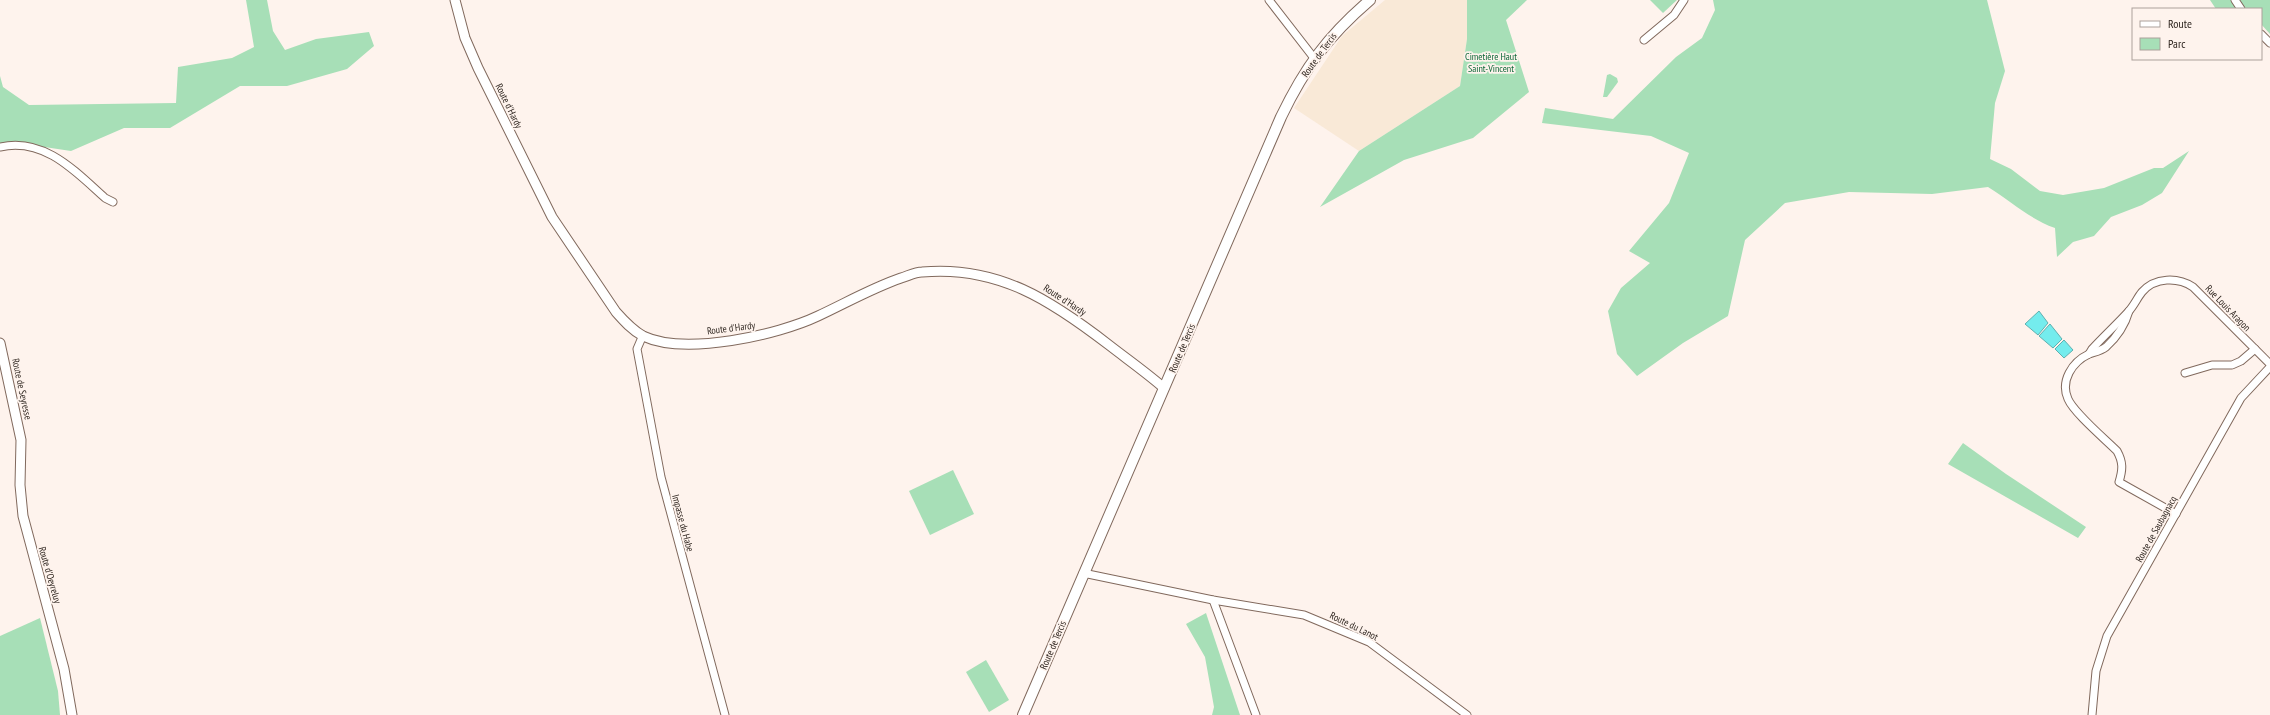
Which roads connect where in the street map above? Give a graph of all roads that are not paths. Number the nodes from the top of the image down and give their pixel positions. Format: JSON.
{"nodes":[{"id":1,"x":455,"y":0,"type":"edge"},
{"id":2,"x":1269,"y":0,"type":"edge"},
{"id":3,"x":1370,"y":0,"type":"edge"},
{"id":4,"x":1684,"y":0,"type":"edge"},
{"id":5,"x":2235,"y":0,"type":"edge"},
{"id":6,"x":2241,"y":8,"type":"edge"},
{"id":7,"x":2262,"y":35,"type":"edge"},
{"id":8,"x":1644,"y":40,"type":"dead end"},
{"id":9,"x":2270,"y":43,"type":"edge"},
{"id":10,"x":1314,"y":58,"type":"junction"},
{"id":11,"x":0,"y":147,"type":"edge"},
{"id":12,"x":113,"y":202,"type":"dead end"},
{"id":13,"x":2129,"y":311,"type":"junction"},
{"id":14,"x":2109,"y":331,"type":"junction"},
{"id":15,"x":643,"y":336,"type":"junction"},
{"id":16,"x":2115,"y":337,"type":"junction"},
{"id":17,"x":0,"y":342,"type":"edge"},
{"id":18,"x":2255,"y":349,"type":"junction"},
{"id":19,"x":2089,"y":354,"type":"junction"},
{"id":20,"x":2270,"y":365,"type":"edge"},
{"id":21,"x":2185,"y":373,"type":"dead end"},
{"id":22,"x":1164,"y":388,"type":"junction"},
{"id":23,"x":21,"y":440,"type":"joint"},
{"id":24,"x":2176,"y":514,"type":"junction"},
{"id":25,"x":1083,"y":573,"type":"junction"},
{"id":26,"x":1213,"y":600,"type":"junction"},
{"id":27,"x":72,"y":715,"type":"edge"},
{"id":28,"x":725,"y":715,"type":"edge"},
{"id":29,"x":1023,"y":715,"type":"edge"},
{"id":30,"x":1256,"y":715,"type":"edge"},
{"id":31,"x":1466,"y":715,"type":"edge"},
{"id":32,"x":2092,"y":715,"type":"edge"}],
"edges":[{"from":1,"to":15,"type":"street","name":"Route d'Hardy"},
{"from":2,"to":10,"type":"street"},
{"from":3,"to":10,"type":"main road","name":"Route de Tercis"},
{"from":4,"to":8,"type":"street"},
{"from":5,"to":6,"type":"street"},
{"from":7,"to":9,"type":"street"},
{"from":10,"to":22,"type":"main road","name":"Route de Tercis"},
{"from":11,"to":12,"type":"street"},
{"from":13,"to":14,"type":"street","name":"Rue Louis Aragon"},
{"from":13,"to":16,"type":"street","name":"Rue Louis Aragon"},
{"from":13,"to":18,"type":"street","name":"Rue Louis Aragon"},
{"from":14,"to":16,"type":"street"},
{"from":14,"to":19,"type":"street","name":"Rue Louis Aragon"},
{"from":15,"to":22,"type":"street","name":"Route d'Hardy"},
{"from":15,"to":28,"type":"street","name":"Impasse du Habe"},
{"from":16,"to":19,"type":"street","name":"Rue Louis Aragon"},
{"from":17,"to":23,"type":"street","name":"Route de Seyresse"},
{"from":18,"to":20,"type":"street","name":"Rue Louis Aragon"},
{"from":18,"to":21,"type":"street"},
{"from":19,"to":24,"type":"street"},
{"from":20,"to":24,"type":"street","name":"Route de Saubagnacq"},
{"from":22,"to":25,"type":"main road","name":"Route de Tercis"},
{"from":23,"to":27,"type":"street","name":"Route d'Oeyreluy"},
{"from":24,"to":32,"type":"street","name":"Route de Saubagnacq"},
{"from":25,"to":26,"type":"street","name":"Route du Lanot"},
{"from":25,"to":29,"type":"main road","name":"Route de Tercis"},
{"from":26,"to":30,"type":"street"},
{"from":26,"to":31,"type":"street","name":"Route du Lanot"}]}
